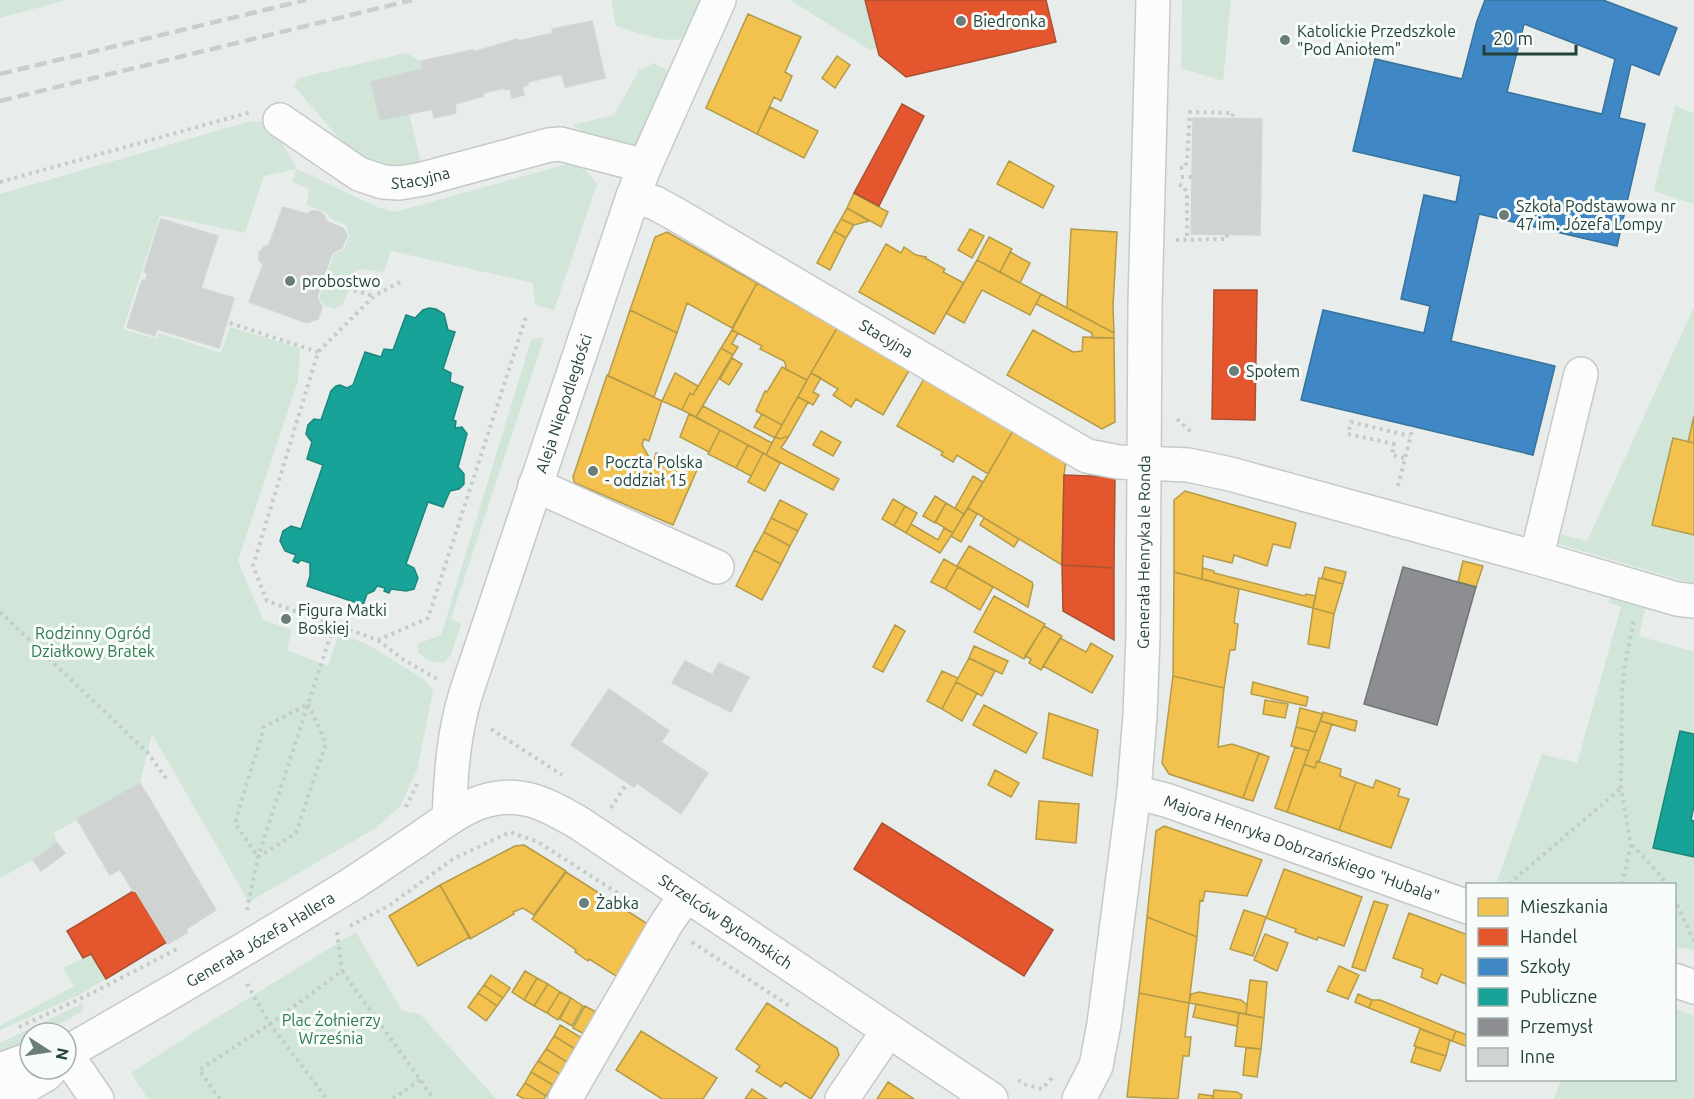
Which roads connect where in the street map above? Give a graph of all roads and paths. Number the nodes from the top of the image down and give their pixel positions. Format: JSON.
{"nodes":[{"id":1,"x":719,"y":0,"type":"edge"},
{"id":2,"x":1153,"y":0,"type":"edge"},
{"id":3,"x":1232,"y":119,"type":"dead end"},
{"id":4,"x":280,"y":120,"type":"joint"},
{"id":5,"x":645,"y":166,"type":"junction"},
{"id":6,"x":1174,"y":169,"type":"dead end"},
{"id":7,"x":0,"y":182,"type":"edge"},
{"id":8,"x":1174,"y":184,"type":"dead end"},
{"id":9,"x":633,"y":196,"type":"junction"},
{"id":10,"x":1227,"y":235,"type":"dead end"},
{"id":11,"x":325,"y":282,"type":"dead end"},
{"id":12,"x":400,"y":282,"type":"dead end"},
{"id":13,"x":374,"y":296,"type":"junction"},
{"id":14,"x":526,"y":316,"type":"dead end"},
{"id":15,"x":230,"y":323,"type":"dead end"},
{"id":16,"x":318,"y":352,"type":"junction"},
{"id":17,"x":1581,"y":374,"type":"dead end"},
{"id":18,"x":1413,"y":427,"type":"dead end"},
{"id":19,"x":1410,"y":436,"type":"junction"},
{"id":20,"x":1144,"y":462,"type":"junction"},
{"id":21,"x":536,"y":485,"type":"junction"},
{"id":22,"x":1533,"y":557,"type":"junction"},
{"id":23,"x":717,"y":567,"type":"dead end"},
{"id":24,"x":1639,"y":588,"type":"junction"},
{"id":25,"x":1694,"y":601,"type":"edge"},
{"id":26,"x":0,"y":612,"type":"edge"},
{"id":27,"x":334,"y":625,"type":"junction"},
{"id":28,"x":378,"y":640,"type":"junction"},
{"id":29,"x":466,"y":693,"type":"junction"},
{"id":30,"x":308,"y":704,"type":"junction"},
{"id":31,"x":422,"y":774,"type":"dead end"},
{"id":32,"x":168,"y":781,"type":"dead end"},
{"id":33,"x":572,"y":781,"type":"dead end"},
{"id":34,"x":627,"y":783,"type":"dead end"},
{"id":35,"x":1621,"y":789,"type":"junction"},
{"id":36,"x":1134,"y":792,"type":"junction"},
{"id":37,"x":601,"y":801,"type":"dead end"},
{"id":38,"x":611,"y":808,"type":"junction"},
{"id":39,"x":404,"y":812,"type":"dead end"},
{"id":40,"x":621,"y":814,"type":"dead end"},
{"id":41,"x":449,"y":818,"type":"junction"},
{"id":42,"x":1631,"y":845,"type":"junction"},
{"id":43,"x":258,"y":857,"type":"junction"},
{"id":44,"x":1511,"y":883,"type":"edge"},
{"id":45,"x":1622,"y":883,"type":"edge"},
{"id":46,"x":1665,"y":883,"type":"edge"},
{"id":47,"x":686,"y":895,"type":"junction"},
{"id":48,"x":1676,"y":902,"type":"edge"},
{"id":49,"x":256,"y":906,"type":"dead end"},
{"id":50,"x":1466,"y":907,"type":"edge"},
{"id":51,"x":666,"y":924,"type":"junction"},
{"id":52,"x":348,"y":927,"type":"dead end"},
{"id":53,"x":327,"y":938,"type":"dead end"},
{"id":54,"x":1694,"y":941,"type":"edge"},
{"id":55,"x":183,"y":945,"type":"dead end"},
{"id":56,"x":342,"y":971,"type":"junction"},
{"id":57,"x":1676,"y":981,"type":"edge"},
{"id":58,"x":239,"y":984,"type":"dead end"},
{"id":59,"x":1694,"y":987,"type":"edge"},
{"id":60,"x":792,"y":1007,"type":"dead end"},
{"id":61,"x":270,"y":1024,"type":"junction"},
{"id":62,"x":888,"y":1031,"type":"junction"},
{"id":63,"x":10,"y":1032,"type":"dead end"},
{"id":64,"x":78,"y":1046,"type":"edge"},
{"id":65,"x":18,"y":1063,"type":"edge"},
{"id":66,"x":0,"y":1070,"type":"edge"},
{"id":67,"x":78,"y":1071,"type":"edge"},
{"id":68,"x":421,"y":1079,"type":"junction"},
{"id":69,"x":35,"y":1081,"type":"edge"},
{"id":70,"x":4,"y":1099,"type":"edge"},
{"id":71,"x":97,"y":1099,"type":"edge"},
{"id":72,"x":220,"y":1099,"type":"edge"},
{"id":73,"x":327,"y":1099,"type":"edge"},
{"id":74,"x":393,"y":1099,"type":"edge"},
{"id":75,"x":434,"y":1099,"type":"edge"},
{"id":76,"x":565,"y":1099,"type":"edge"},
{"id":77,"x":842,"y":1099,"type":"edge"},
{"id":78,"x":991,"y":1099,"type":"edge"},
{"id":79,"x":1079,"y":1099,"type":"edge"}],
"edges":[{"from":1,"to":5,"type":"street","name":"Aleja Niepodległości"},
{"from":2,"to":20,"type":"street","name":"Generała Henryka le Ronda"},
{"from":3,"to":6,"type":"path"},
{"from":4,"to":5,"type":"street","name":"Stacyjna"},
{"from":4,"to":7,"type":"path"},
{"from":5,"to":9,"type":"street","name":"Aleja Niepodległości"},
{"from":8,"to":10,"type":"path"},
{"from":9,"to":20,"type":"street","name":"Stacyjna"},
{"from":9,"to":21,"type":"street","name":"Aleja Niepodległości"},
{"from":11,"to":13,"type":"path"},
{"from":12,"to":13,"type":"path"},
{"from":13,"to":16,"type":"path"},
{"from":14,"to":28,"type":"path"},
{"from":15,"to":16,"type":"path"},
{"from":16,"to":27,"type":"path"},
{"from":17,"to":22,"type":"street"},
{"from":18,"to":19,"type":"path"},
{"from":19,"to":19,"type":"path"},
{"from":20,"to":22,"type":"street","name":"Stacyjna"},
{"from":20,"to":36,"type":"street","name":"Generała Henryka le Ronda"},
{"from":21,"to":23,"type":"street"},
{"from":21,"to":29,"type":"street","name":"Aleja Niepodległości"},
{"from":22,"to":24,"type":"street","name":"Stacyjna"},
{"from":24,"to":25,"type":"street","name":"Stacyjna"},
{"from":24,"to":35,"type":"path"},
{"from":26,"to":32,"type":"path"},
{"from":27,"to":28,"type":"path"},
{"from":27,"to":30,"type":"path"},
{"from":28,"to":29,"type":"path"},
{"from":29,"to":33,"type":"path"},
{"from":29,"to":41,"type":"street","name":"Aleja Niepodległości"},
{"from":30,"to":43,"type":"path"},
{"from":30,"to":43,"type":"path"},
{"from":30,"to":43,"type":"path"},
{"from":31,"to":39,"type":"path"},
{"from":34,"to":38,"type":"path"},
{"from":35,"to":42,"type":"path"},
{"from":35,"to":44,"type":"path"},
{"from":36,"to":50,"type":"street","name":"Majora Henryka Dobrzańskiego \"Hubala\""},
{"from":36,"to":79,"type":"street","name":"Generała Henryka le Ronda"},
{"from":37,"to":38,"type":"path"},
{"from":38,"to":40,"type":"path"},
{"from":41,"to":47,"type":"street","name":"Strzelców Bytomskich"},
{"from":41,"to":64,"type":"street","name":"Generała Józefa Hallera"},
{"from":42,"to":45,"type":"path"},
{"from":42,"to":46,"type":"path"},
{"from":43,"to":49,"type":"path"},
{"from":47,"to":51,"type":"street"},
{"from":47,"to":62,"type":"street","name":"Strzelców Bytomskich"},
{"from":48,"to":54,"type":"path"},
{"from":51,"to":52,"type":"path"},
{"from":51,"to":60,"type":"path"},
{"from":51,"to":76,"type":"street"},
{"from":53,"to":56,"type":"path"},
{"from":55,"to":63,"type":"path"},
{"from":56,"to":61,"type":"path"},
{"from":56,"to":68,"type":"path"},
{"from":57,"to":59,"type":"street"},
{"from":58,"to":61,"type":"path"},
{"from":61,"to":72,"type":"path"},
{"from":61,"to":73,"type":"path"},
{"from":62,"to":77,"type":"street"},
{"from":62,"to":78,"type":"street","name":"Strzelców Bytomskich"},
{"from":65,"to":66,"type":"street"},
{"from":67,"to":71,"type":"street"},
{"from":68,"to":74,"type":"path"},
{"from":68,"to":75,"type":"path"},
{"from":69,"to":70,"type":"street"}]}
